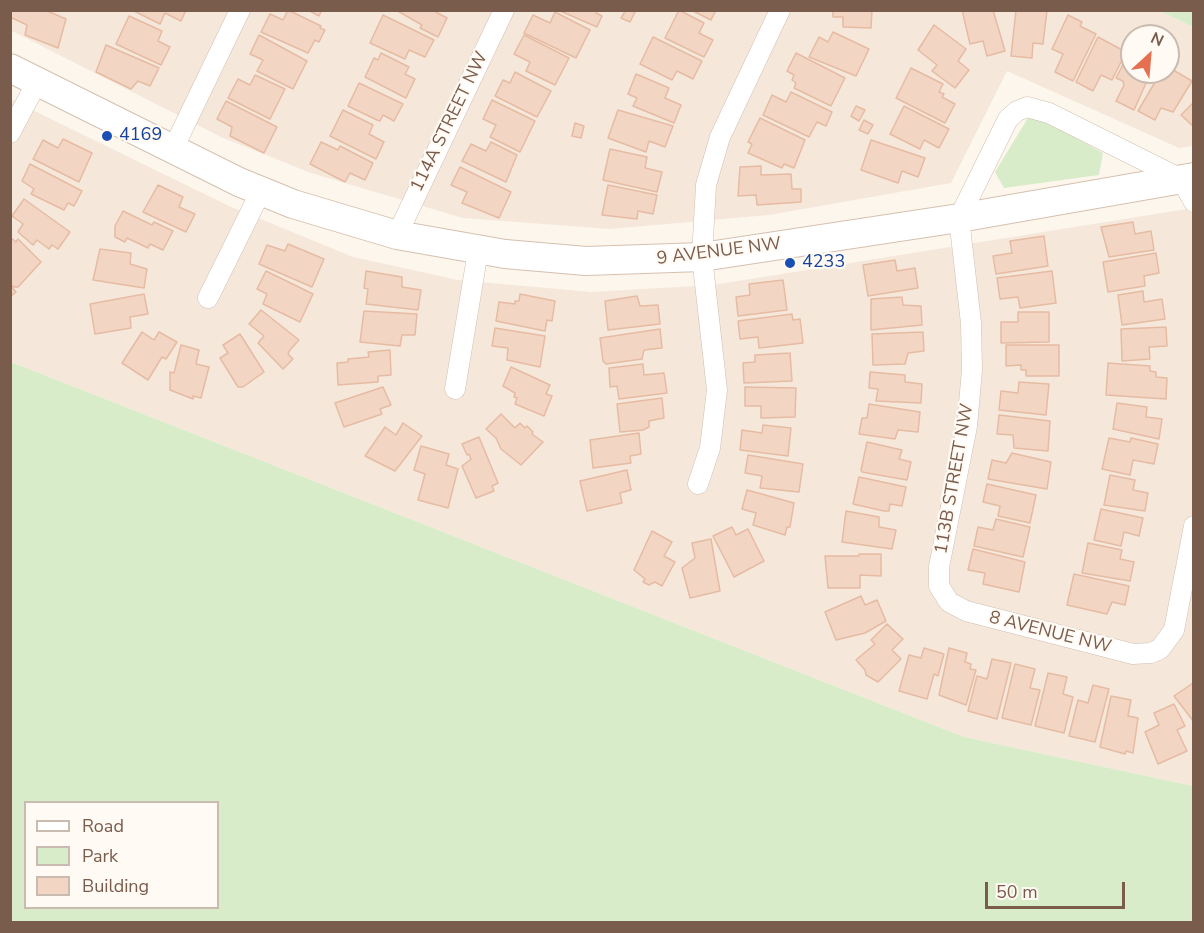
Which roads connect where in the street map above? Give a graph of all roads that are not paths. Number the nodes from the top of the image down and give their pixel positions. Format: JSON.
{"nodes":[{"id":1,"x":240,"y":10,"type":"edge"},
{"id":2,"x":504,"y":10,"type":"edge"},
{"id":3,"x":780,"y":10,"type":"edge"},
{"id":4,"x":10,"y":68,"type":"edge"},
{"id":5,"x":37,"y":82,"type":"junction"},
{"id":6,"x":10,"y":133,"type":"edge"},
{"id":7,"x":173,"y":150,"type":"junction"},
{"id":8,"x":1189,"y":186,"type":"edge"},
{"id":9,"x":261,"y":191,"type":"junction"},
{"id":10,"x":959,"y":218,"type":"junction"},
{"id":11,"x":397,"y":235,"type":"junction"},
{"id":12,"x":478,"y":251,"type":"junction"},
{"id":13,"x":702,"y":257,"type":"junction"},
{"id":14,"x":208,"y":298,"type":"dead end"},
{"id":15,"x":455,"y":389,"type":"dead end"},
{"id":16,"x":698,"y":483,"type":"dead end"},
{"id":17,"x":1194,"y":526,"type":"edge"},
{"id":18,"x":944,"y":596,"type":"joint"}],
"edges":[{"from":1,"to":7,"type":"street"},
{"from":2,"to":11,"type":"street","name":"114A STREET NW"},
{"from":3,"to":13,"type":"street"},
{"from":4,"to":5,"type":"street","name":"9 AVENUE NW"},
{"from":5,"to":6,"type":"street"},
{"from":5,"to":7,"type":"street","name":"9 AVENUE NW"},
{"from":7,"to":9,"type":"street","name":"9 AVENUE NW"},
{"from":8,"to":10,"type":"street","name":"9 AVENUE NW"},
{"from":8,"to":10,"type":"street","name":"9 AVENUE NW"},
{"from":9,"to":11,"type":"street","name":"9 AVENUE NW"},
{"from":9,"to":14,"type":"street"},
{"from":10,"to":13,"type":"street","name":"9 AVENUE NW"},
{"from":10,"to":18,"type":"street","name":"113B STREET NW"},
{"from":11,"to":12,"type":"street","name":"9 AVENUE NW"},
{"from":12,"to":13,"type":"street","name":"9 AVENUE NW"},
{"from":12,"to":15,"type":"street"},
{"from":13,"to":16,"type":"street"},
{"from":17,"to":18,"type":"street","name":"8 AVENUE NW"}]}
